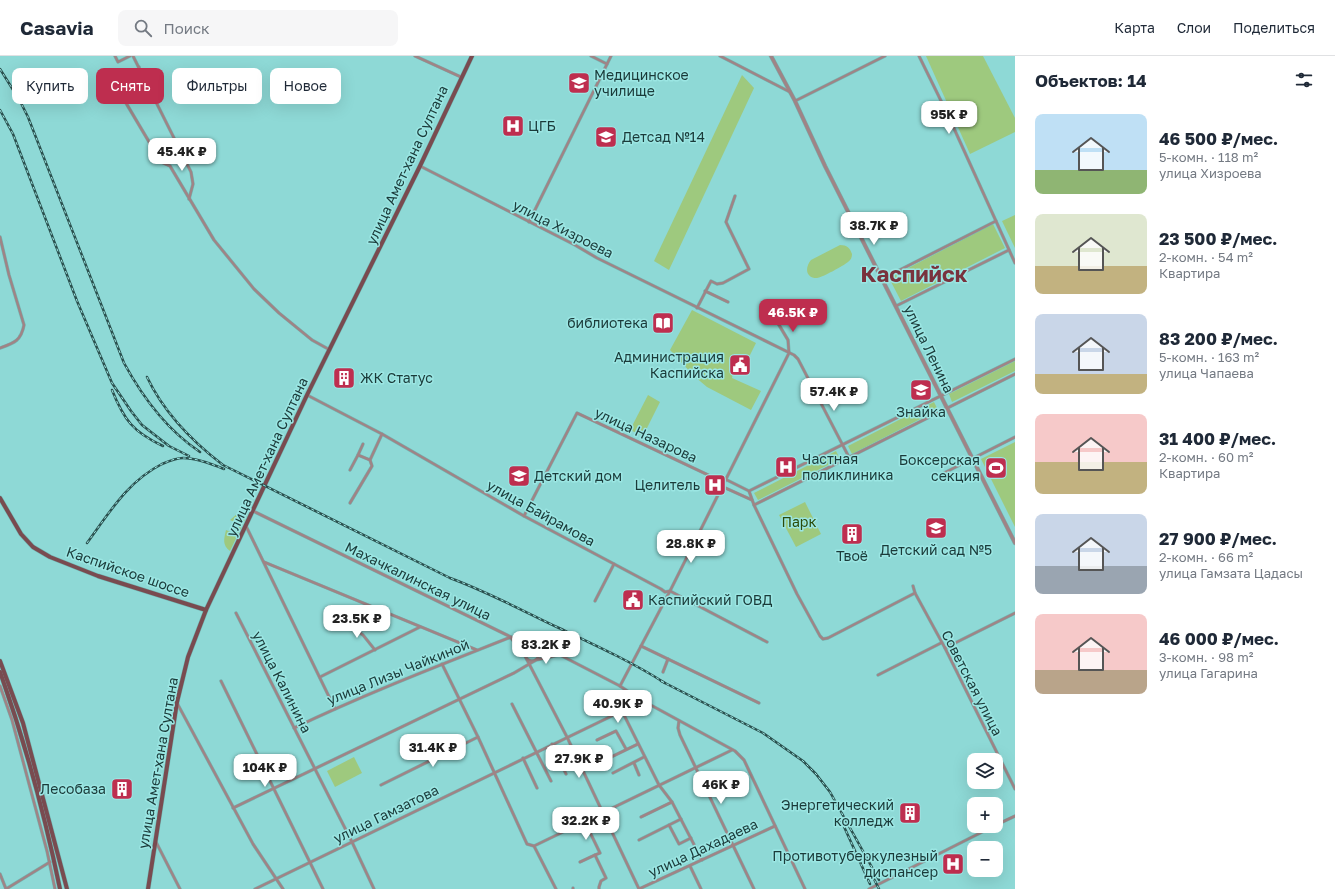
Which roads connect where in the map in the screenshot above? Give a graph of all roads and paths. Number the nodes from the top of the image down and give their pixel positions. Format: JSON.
{"nodes":[{"id":1,"x":115,"y":56,"type":"edge"},
{"id":2,"x":130,"y":56,"type":"edge"},
{"id":3,"x":133,"y":56,"type":"edge"},
{"id":4,"x":415,"y":56,"type":"edge"},
{"id":5,"x":472,"y":56,"type":"edge"},
{"id":6,"x":591,"y":56,"type":"edge"},
{"id":7,"x":611,"y":56,"type":"edge"},
{"id":8,"x":720,"y":56,"type":"edge"},
{"id":9,"x":771,"y":56,"type":"edge"},
{"id":10,"x":885,"y":56,"type":"edge"},
{"id":11,"x":919,"y":56,"type":"edge"},
{"id":12,"x":607,"y":64,"type":"junction"},
{"id":13,"x":139,"y":67,"type":"junction"},
{"id":14,"x":461,"y":77,"type":"junction"},
{"id":15,"x":790,"y":92,"type":"junction"},
{"id":16,"x":795,"y":101,"type":"junction"},
{"id":17,"x":420,"y":166,"type":"junction"},
{"id":18,"x":736,"y":196,"type":"dead end"},
{"id":19,"x":188,"y":199,"type":"junction"},
{"id":20,"x":996,"y":221,"type":"junction"},
{"id":21,"x":529,"y":222,"type":"junction"},
{"id":22,"x":0,"y":237,"type":"edge"},
{"id":23,"x":1009,"y":250,"type":"junction"},
{"id":24,"x":1015,"y":263,"type":"edge"},
{"id":25,"x":882,"y":280,"type":"junction"},
{"id":26,"x":705,"y":291,"type":"junction"},
{"id":27,"x":728,"y":302,"type":"dead end"},
{"id":28,"x":896,"y":306,"type":"junction"},
{"id":29,"x":697,"y":308,"type":"junction"},
{"id":30,"x":776,"y":320,"type":"dead end"},
{"id":31,"x":0,"y":348,"type":"edge"},
{"id":32,"x":330,"y":350,"type":"junction"},
{"id":33,"x":789,"y":353,"type":"junction"},
{"id":34,"x":1015,"y":358,"type":"edge"},
{"id":35,"x":1015,"y":374,"type":"edge"},
{"id":36,"x":307,"y":395,"type":"junction"},
{"id":37,"x":940,"y":396,"type":"junction"},
{"id":38,"x":946,"y":409,"type":"junction"},
{"id":39,"x":382,"y":434,"type":"junction"},
{"id":40,"x":1015,"y":437,"type":"edge"},
{"id":41,"x":363,"y":444,"type":"dead end"},
{"id":42,"x":843,"y":445,"type":"junction"},
{"id":43,"x":358,"y":455,"type":"junction"},
{"id":44,"x":849,"y":457,"type":"junction"},
{"id":45,"x":972,"y":459,"type":"junction"},
{"id":46,"x":370,"y":460,"type":"junction"},
{"id":47,"x":852,"y":463,"type":"dead end"},
{"id":48,"x":350,"y":470,"type":"dead end"},
{"id":49,"x":942,"y":474,"type":"dead end"},
{"id":50,"x":724,"y":481,"type":"junction"},
{"id":51,"x":722,"y":486,"type":"junction"},
{"id":52,"x":749,"y":491,"type":"junction"},
{"id":53,"x":0,"y":498,"type":"edge"},
{"id":54,"x":752,"y":501,"type":"junction"},
{"id":55,"x":350,"y":503,"type":"dead end"},
{"id":56,"x":754,"y":505,"type":"junction"},
{"id":57,"x":252,"y":511,"type":"junction"},
{"id":58,"x":524,"y":516,"type":"junction"},
{"id":59,"x":246,"y":526,"type":"junction"},
{"id":60,"x":1015,"y":543,"type":"edge"},
{"id":61,"x":264,"y":562,"type":"junction"},
{"id":62,"x":614,"y":564,"type":"junction"},
{"id":63,"x":913,"y":586,"type":"dead end"},
{"id":64,"x":670,"y":591,"type":"junction"},
{"id":65,"x":915,"y":593,"type":"junction"},
{"id":66,"x":595,"y":602,"type":"dead end"},
{"id":67,"x":206,"y":610,"type":"junction"},
{"id":68,"x":236,"y":613,"type":"dead end"},
{"id":69,"x":1015,"y":613,"type":"edge"},
{"id":70,"x":344,"y":622,"type":"dead end"},
{"id":71,"x":420,"y":627,"type":"junction"},
{"id":72,"x":511,"y":637,"type":"junction"},
{"id":73,"x":767,"y":642,"type":"dead end"},
{"id":74,"x":941,"y":643,"type":"junction"},
{"id":75,"x":641,"y":646,"type":"junction"},
{"id":76,"x":534,"y":647,"type":"junction"},
{"id":77,"x":945,"y":648,"type":"junction"},
{"id":78,"x":375,"y":650,"type":"junction"},
{"id":79,"x":477,"y":650,"type":"junction"},
{"id":80,"x":560,"y":655,"type":"junction"},
{"id":81,"x":525,"y":656,"type":"junction"},
{"id":82,"x":536,"y":660,"type":"junction"},
{"id":83,"x":668,"y":660,"type":"junction"},
{"id":84,"x":0,"y":661,"type":"edge"},
{"id":85,"x":442,"y":664,"type":"junction"},
{"id":86,"x":529,"y":665,"type":"junction"},
{"id":87,"x":0,"y":672,"type":"edge"},
{"id":88,"x":663,"y":672,"type":"dead end"},
{"id":89,"x":878,"y":675,"type":"dead end"},
{"id":90,"x":320,"y":677,"type":"junction"},
{"id":91,"x":221,"y":681,"type":"dead end"},
{"id":92,"x":0,"y":686,"type":"edge"},
{"id":93,"x":620,"y":686,"type":"junction"},
{"id":94,"x":636,"y":697,"type":"junction"},
{"id":95,"x":460,"y":699,"type":"junction"},
{"id":96,"x":177,"y":702,"type":"junction"},
{"id":97,"x":759,"y":703,"type":"dead end"},
{"id":98,"x":512,"y":704,"type":"dead end"},
{"id":99,"x":335,"y":708,"type":"junction"},
{"id":100,"x":622,"y":711,"type":"junction"},
{"id":101,"x":679,"y":721,"type":"junction"},
{"id":102,"x":294,"y":728,"type":"junction"},
{"id":103,"x":478,"y":737,"type":"junction"},
{"id":104,"x":567,"y":737,"type":"junction"},
{"id":105,"x":598,"y":740,"type":"dead end"},
{"id":106,"x":552,"y":744,"type":"junction"},
{"id":107,"x":638,"y":744,"type":"junction"},
{"id":108,"x":626,"y":749,"type":"junction"},
{"id":109,"x":732,"y":749,"type":"junction"},
{"id":110,"x":537,"y":752,"type":"junction"},
{"id":111,"x":644,"y":757,"type":"junction"},
{"id":112,"x":523,"y":758,"type":"junction"},
{"id":113,"x":607,"y":759,"type":"dead end"},
{"id":114,"x":634,"y":763,"type":"junction"},
{"id":115,"x":695,"y":767,"type":"junction"},
{"id":116,"x":315,"y":769,"type":"junction"},
{"id":117,"x":494,"y":772,"type":"junction"},
{"id":118,"x":613,"y":773,"type":"dead end"},
{"id":119,"x":566,"y":774,"type":"dead end"},
{"id":120,"x":639,"y":775,"type":"dead end"},
{"id":121,"x":551,"y":781,"type":"dead end"},
{"id":122,"x":380,"y":785,"type":"dead end"},
{"id":123,"x":659,"y":785,"type":"junction"},
{"id":124,"x":537,"y":788,"type":"dead end"},
{"id":125,"x":274,"y":789,"type":"junction"},
{"id":126,"x":1015,"y":789,"type":"edge"},
{"id":127,"x":672,"y":802,"type":"junction"},
{"id":128,"x":233,"y":808,"type":"junction"},
{"id":129,"x":602,"y":813,"type":"junction"},
{"id":130,"x":641,"y":816,"type":"dead end"},
{"id":131,"x":1015,"y":816,"type":"edge"},
{"id":132,"x":681,"y":819,"type":"junction"},
{"id":133,"x":585,"y":822,"type":"junction"},
{"id":134,"x":1003,"y":822,"type":"edge"},
{"id":135,"x":670,"y":825,"type":"junction"},
{"id":136,"x":775,"y":826,"type":"junction"},
{"id":137,"x":981,"y":833,"type":"edge"},
{"id":138,"x":691,"y":838,"type":"junction"},
{"id":139,"x":155,"y":840,"type":"junction"},
{"id":140,"x":639,"y":840,"type":"dead end"},
{"id":141,"x":352,"y":842,"type":"junction"},
{"id":142,"x":534,"y":846,"type":"junction"},
{"id":143,"x":732,"y":846,"type":"junction"},
{"id":144,"x":595,"y":855,"type":"junction"},
{"id":145,"x":702,"y":860,"type":"junction"},
{"id":146,"x":50,"y":862,"type":"junction"},
{"id":147,"x":310,"y":862,"type":"junction"},
{"id":148,"x":580,"y":862,"type":"dead end"},
{"id":149,"x":690,"y":866,"type":"junction"},
{"id":150,"x":0,"y":874,"type":"edge"},
{"id":151,"x":276,"y":879,"type":"junction"},
{"id":152,"x":6,"y":889,"type":"edge"},
{"id":153,"x":55,"y":889,"type":"edge"},
{"id":154,"x":60,"y":889,"type":"edge"},
{"id":155,"x":67,"y":889,"type":"edge"},
{"id":156,"x":148,"y":889,"type":"edge"},
{"id":157,"x":180,"y":889,"type":"edge"},
{"id":158,"x":255,"y":889,"type":"edge"},
{"id":159,"x":283,"y":889,"type":"edge"},
{"id":160,"x":324,"y":889,"type":"edge"},
{"id":161,"x":374,"y":889,"type":"edge"},
{"id":162,"x":556,"y":889,"type":"edge"},
{"id":163,"x":599,"y":889,"type":"edge"},
{"id":164,"x":639,"y":889,"type":"edge"},
{"id":165,"x":701,"y":889,"type":"edge"},
{"id":166,"x":754,"y":889,"type":"edge"},
{"id":167,"x":805,"y":889,"type":"edge"},
{"id":168,"x":869,"y":889,"type":"edge"}],
"edges":[{"from":1,"to":2,"type":"street"},
{"from":3,"to":13,"type":"street"},
{"from":4,"to":14,"type":"street"},
{"from":5,"to":14,"type":"main road","name":"улица Амет-хана Султана"},
{"from":6,"to":12,"type":"street"},
{"from":7,"to":12,"type":"street"},
{"from":8,"to":15,"type":"street"},
{"from":9,"to":15,"type":"street","name":"улица Ленина"},
{"from":10,"to":16,"type":"street"},
{"from":11,"to":20,"type":"street"},
{"from":12,"to":21,"type":"street"},
{"from":13,"to":19,"type":"street"},
{"from":13,"to":19,"type":"street"},
{"from":14,"to":17,"type":"main road","name":"улица Амет-хана Султана"},
{"from":15,"to":16,"type":"street","name":"улица Ленина"},
{"from":16,"to":25,"type":"street","name":"улица Ленина"},
{"from":17,"to":21,"type":"street","name":"улица Хизроева"},
{"from":17,"to":32,"type":"main road","name":"улица Амет-хана Султана"},
{"from":18,"to":26,"type":"street"},
{"from":19,"to":32,"type":"street"},
{"from":20,"to":23,"type":"street"},
{"from":20,"to":25,"type":"street"},
{"from":21,"to":29,"type":"street","name":"улица Хизроева"},
{"from":22,"to":31,"type":"street"},
{"from":23,"to":24,"type":"street"},
{"from":23,"to":28,"type":"street"},
{"from":25,"to":28,"type":"street","name":"улица Ленина"},
{"from":26,"to":27,"type":"street"},
{"from":26,"to":29,"type":"street"},
{"from":28,"to":37,"type":"street","name":"улица Ленина"},
{"from":29,"to":33,"type":"street","name":"улица Хизроева"},
{"from":30,"to":33,"type":"street"},
{"from":32,"to":36,"type":"main road","name":"улица Амет-хана Султана"},
{"from":33,"to":42,"type":"street","name":"улица Хизроева"},
{"from":33,"to":50,"type":"street"},
{"from":34,"to":37,"type":"street"},
{"from":35,"to":38,"type":"street"},
{"from":36,"to":39,"type":"street","name":"улица Байрамова"},
{"from":36,"to":57,"type":"main road","name":"улица Амет-хана Султана"},
{"from":37,"to":38,"type":"street","name":"улица Ленина"},
{"from":37,"to":42,"type":"street"},
{"from":38,"to":44,"type":"street"},
{"from":38,"to":45,"type":"street","name":"улица Ленина"},
{"from":39,"to":46,"type":"street"},
{"from":39,"to":58,"type":"street","name":"улица Байрамова"},
{"from":40,"to":45,"type":"street"},
{"from":41,"to":43,"type":"street"},
{"from":42,"to":44,"type":"street"},
{"from":42,"to":52,"type":"street"},
{"from":43,"to":46,"type":"street"},
{"from":43,"to":48,"type":"street"},
{"from":44,"to":47,"type":"street"},
{"from":44,"to":56,"type":"street"},
{"from":45,"to":49,"type":"street"},
{"from":45,"to":60,"type":"street","name":"улица Ленина"},
{"from":46,"to":55,"type":"street"},
{"from":50,"to":51,"type":"street"},
{"from":50,"to":52,"type":"street","name":"улица Назарова"},
{"from":50,"to":58,"type":"street","name":"улица Назарова"},
{"from":51,"to":54,"type":"street"},
{"from":51,"to":64,"type":"street"},
{"from":52,"to":54,"type":"street"},
{"from":53,"to":67,"type":"main road","name":"Каспийское шоссе"},
{"from":54,"to":56,"type":"street"},
{"from":56,"to":65,"type":"street"},
{"from":57,"to":59,"type":"main road","name":"улица Амет-хана Султана"},
{"from":57,"to":72,"type":"street","name":"Махачкалинская улица"},
{"from":58,"to":62,"type":"street","name":"улица Байрамова"},
{"from":59,"to":61,"type":"street"},
{"from":59,"to":67,"type":"main road","name":"улица Амет-хана Султана"},
{"from":61,"to":71,"type":"street"},
{"from":61,"to":90,"type":"street"},
{"from":62,"to":64,"type":"street","name":"улица Байрамова"},
{"from":62,"to":66,"type":"street"},
{"from":63,"to":65,"type":"street","name":"Советская улица"},
{"from":64,"to":73,"type":"street","name":"улица Байрамова"},
{"from":64,"to":75,"type":"street"},
{"from":65,"to":74,"type":"street","name":"Советская улица"},
{"from":67,"to":96,"type":"main road","name":"улица Амет-хана Султана"},
{"from":68,"to":102,"type":"street","name":"улица Калинина"},
{"from":69,"to":77,"type":"street"},
{"from":70,"to":78,"type":"street"},
{"from":71,"to":78,"type":"street"},
{"from":71,"to":79,"type":"street"},
{"from":72,"to":76,"type":"street","name":"Махачкалинская улица"},
{"from":72,"to":79,"type":"street","name":"улица Лизы Чайкиной"},
{"from":72,"to":81,"type":"street"},
{"from":74,"to":77,"type":"street","name":"Советская улица"},
{"from":74,"to":89,"type":"street"},
{"from":75,"to":83,"type":"street"},
{"from":75,"to":93,"type":"street"},
{"from":76,"to":80,"type":"street","name":"Махачкалинская улица"},
{"from":76,"to":81,"type":"street"},
{"from":76,"to":82,"type":"street"},
{"from":77,"to":126,"type":"street","name":"Советская улица"},
{"from":78,"to":90,"type":"street"},
{"from":79,"to":85,"type":"street","name":"улица Лизы Чайкиной"},
{"from":80,"to":82,"type":"street"},
{"from":80,"to":93,"type":"street","name":"Махачкалинская улица"},
{"from":81,"to":82,"type":"street"},
{"from":81,"to":86,"type":"street"},
{"from":82,"to":86,"type":"street"},
{"from":83,"to":88,"type":"street"},
{"from":83,"to":97,"type":"street"},
{"from":84,"to":155,"type":"main road"},
{"from":85,"to":95,"type":"street"},
{"from":85,"to":99,"type":"street","name":"улица Лизы Чайкиной"},
{"from":86,"to":95,"type":"street"},
{"from":86,"to":104,"type":"street"},
{"from":87,"to":154,"type":"main road"},
{"from":90,"to":99,"type":"street"},
{"from":91,"to":125,"type":"street"},
{"from":92,"to":146,"type":"street"},
{"from":93,"to":94,"type":"street","name":"Махачкалинская улица"},
{"from":94,"to":100,"type":"street","name":"улица Гамзатова"},
{"from":94,"to":101,"type":"street","name":"Махачкалинская улица"},
{"from":95,"to":103,"type":"street"},
{"from":95,"to":116,"type":"street"},
{"from":96,"to":128,"type":"street"},
{"from":96,"to":139,"type":"main road","name":"улица Амет-хана Султана"},
{"from":98,"to":110,"type":"street"},
{"from":99,"to":102,"type":"street","name":"улица Лизы Чайкиной"},
{"from":100,"to":104,"type":"street","name":"улица Гамзатова"},
{"from":100,"to":107,"type":"street"},
{"from":101,"to":109,"type":"street","name":"Махачкалинская улица"},
{"from":101,"to":115,"type":"street"},
{"from":102,"to":116,"type":"street","name":"улица Калинина"},
{"from":103,"to":117,"type":"street"},
{"from":103,"to":122,"type":"street"},
{"from":104,"to":106,"type":"street","name":"улица Гамзатова"},
{"from":104,"to":129,"type":"street"},
{"from":105,"to":108,"type":"street"},
{"from":106,"to":110,"type":"street","name":"улица Гамзатова"},
{"from":106,"to":119,"type":"street"},
{"from":107,"to":108,"type":"street"},
{"from":107,"to":111,"type":"street"},
{"from":108,"to":113,"type":"street"},
{"from":109,"to":115,"type":"street"},
{"from":109,"to":136,"type":"street","name":"Махачкалинская улица"},
{"from":110,"to":112,"type":"street","name":"улица Гамзатова"},
{"from":110,"to":121,"type":"street"},
{"from":111,"to":114,"type":"street"},
{"from":111,"to":123,"type":"street"},
{"from":112,"to":117,"type":"street","name":"улица Гамзатова"},
{"from":112,"to":124,"type":"street"},
{"from":114,"to":118,"type":"street"},
{"from":114,"to":120,"type":"street"},
{"from":115,"to":123,"type":"street"},
{"from":115,"to":143,"type":"street"},
{"from":116,"to":125,"type":"street"},
{"from":116,"to":141,"type":"street","name":"улица Калинина"},
{"from":117,"to":141,"type":"street","name":"улица Гамзатова"},
{"from":117,"to":142,"type":"street"},
{"from":123,"to":127,"type":"street"},
{"from":123,"to":129,"type":"street"},
{"from":125,"to":128,"type":"street"},
{"from":125,"to":147,"type":"street"},
{"from":127,"to":130,"type":"street"},
{"from":127,"to":132,"type":"street"},
{"from":128,"to":151,"type":"street"},
{"from":129,"to":133,"type":"street"},
{"from":129,"to":164,"type":"street"},
{"from":131,"to":134,"type":"street"},
{"from":132,"to":135,"type":"street"},
{"from":132,"to":138,"type":"street"},
{"from":133,"to":142,"type":"street"},
{"from":133,"to":144,"type":"street"},
{"from":135,"to":138,"type":"street"},
{"from":135,"to":140,"type":"street"},
{"from":136,"to":143,"type":"street","name":"улица Дахадаева"},
{"from":136,"to":167,"type":"street","name":"Махачкалинская улица"},
{"from":137,"to":168,"type":"street"},
{"from":138,"to":145,"type":"street"},
{"from":139,"to":156,"type":"main road","name":"улица Амет-хана Султана"},
{"from":139,"to":157,"type":"street"},
{"from":141,"to":147,"type":"street","name":"улица Гамзатова"},
{"from":141,"to":161,"type":"street","name":"улица Калинина"},
{"from":142,"to":162,"type":"street"},
{"from":143,"to":145,"type":"street","name":"улица Дахадаева"},
{"from":143,"to":166,"type":"street"},
{"from":144,"to":148,"type":"street"},
{"from":144,"to":163,"type":"street"},
{"from":145,"to":149,"type":"street","name":"улица Дахадаева"},
{"from":146,"to":152,"type":"street"},
{"from":146,"to":153,"type":"street"},
{"from":147,"to":151,"type":"street","name":"улица Гамзатова"},
{"from":147,"to":160,"type":"street"},
{"from":149,"to":164,"type":"street","name":"улица Дахадаева"},
{"from":149,"to":165,"type":"street"},
{"from":150,"to":152,"type":"street"},
{"from":151,"to":158,"type":"street","name":"улица Гамзатова"},
{"from":151,"to":159,"type":"street"}]}
